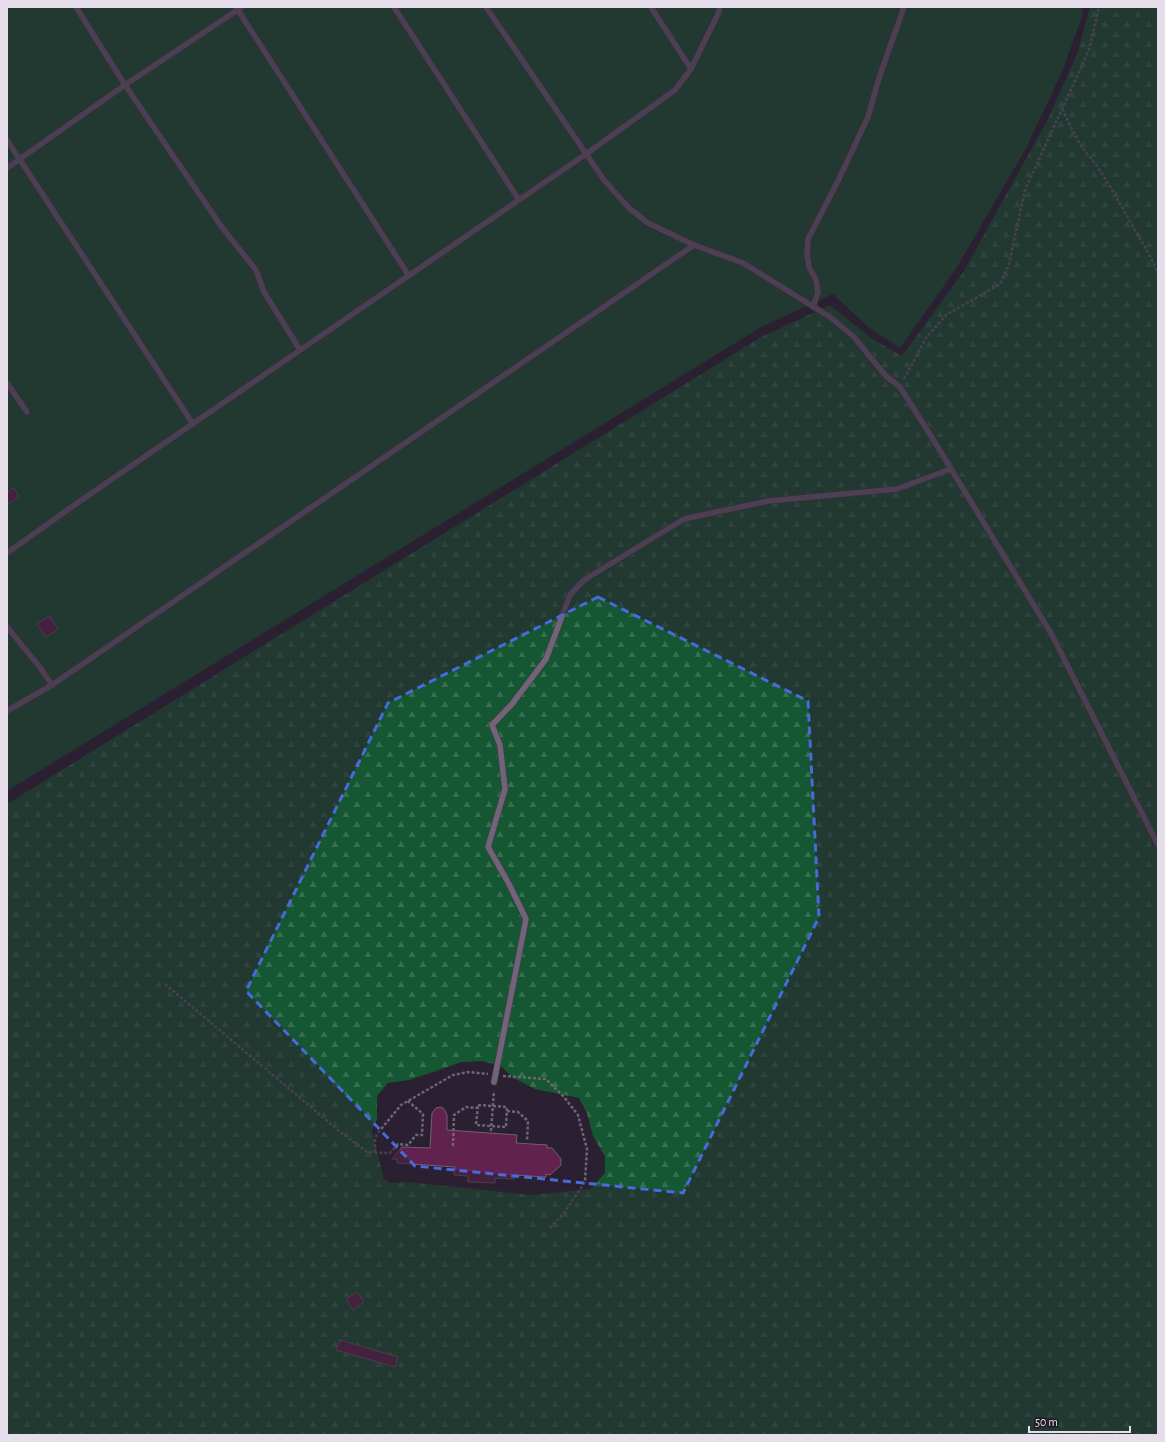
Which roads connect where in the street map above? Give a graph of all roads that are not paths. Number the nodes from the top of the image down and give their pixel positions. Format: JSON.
{"nodes":[{"id":1,"x":76,"y":7,"type":"edge"},
{"id":2,"x":394,"y":7,"type":"edge"},
{"id":3,"x":486,"y":7,"type":"edge"},
{"id":4,"x":651,"y":7,"type":"edge"},
{"id":5,"x":720,"y":7,"type":"edge"},
{"id":6,"x":904,"y":7,"type":"edge"},
{"id":7,"x":239,"y":8,"type":"edge"},
{"id":8,"x":691,"y":69,"type":"junction"},
{"id":9,"x":125,"y":85,"type":"junction"},
{"id":10,"x":7,"y":140,"type":"edge"},
{"id":11,"x":586,"y":154,"type":"junction"},
{"id":12,"x":20,"y":159,"type":"junction"},
{"id":13,"x":7,"y":168,"type":"edge"},
{"id":14,"x":519,"y":200,"type":"junction"},
{"id":15,"x":694,"y":245,"type":"junction"},
{"id":16,"x":409,"y":276,"type":"junction"},
{"id":17,"x":813,"y":307,"type":"junction"},
{"id":18,"x":300,"y":350,"type":"junction"},
{"id":19,"x":7,"y":384,"type":"edge"},
{"id":20,"x":27,"y":412,"type":"dead end"},
{"id":21,"x":194,"y":424,"type":"junction"},
{"id":22,"x":951,"y":469,"type":"junction"},
{"id":23,"x":7,"y":553,"type":"edge"},
{"id":24,"x":7,"y":627,"type":"edge"},
{"id":25,"x":52,"y":685,"type":"junction"},
{"id":26,"x":7,"y":711,"type":"edge"},
{"id":27,"x":1158,"y":845,"type":"edge"},
{"id":28,"x":494,"y":1082,"type":"road end"}],
"edges":[{"from":1,"to":9,"type":"lane"},
{"from":2,"to":14,"type":"lane"},
{"from":3,"to":11,"type":"lane"},
{"from":4,"to":8,"type":"lane"},
{"from":5,"to":8,"type":"lane"},
{"from":6,"to":17,"type":"lane"},
{"from":7,"to":9,"type":"lane"},
{"from":7,"to":16,"type":"lane"},
{"from":8,"to":11,"type":"lane"},
{"from":9,"to":12,"type":"lane"},
{"from":9,"to":18,"type":"lane"},
{"from":10,"to":12,"type":"lane"},
{"from":11,"to":14,"type":"lane"},
{"from":11,"to":15,"type":"lane"},
{"from":12,"to":13,"type":"lane"},
{"from":12,"to":21,"type":"lane"},
{"from":14,"to":16,"type":"lane"},
{"from":15,"to":17,"type":"lane"},
{"from":15,"to":25,"type":"lane"},
{"from":16,"to":18,"type":"lane"},
{"from":17,"to":22,"type":"lane"},
{"from":18,"to":21,"type":"lane"},
{"from":19,"to":20,"type":"lane"},
{"from":21,"to":23,"type":"lane"},
{"from":22,"to":27,"type":"lane"},
{"from":22,"to":28,"type":"lane"},
{"from":24,"to":25,"type":"lane"},
{"from":25,"to":26,"type":"lane"}]}
